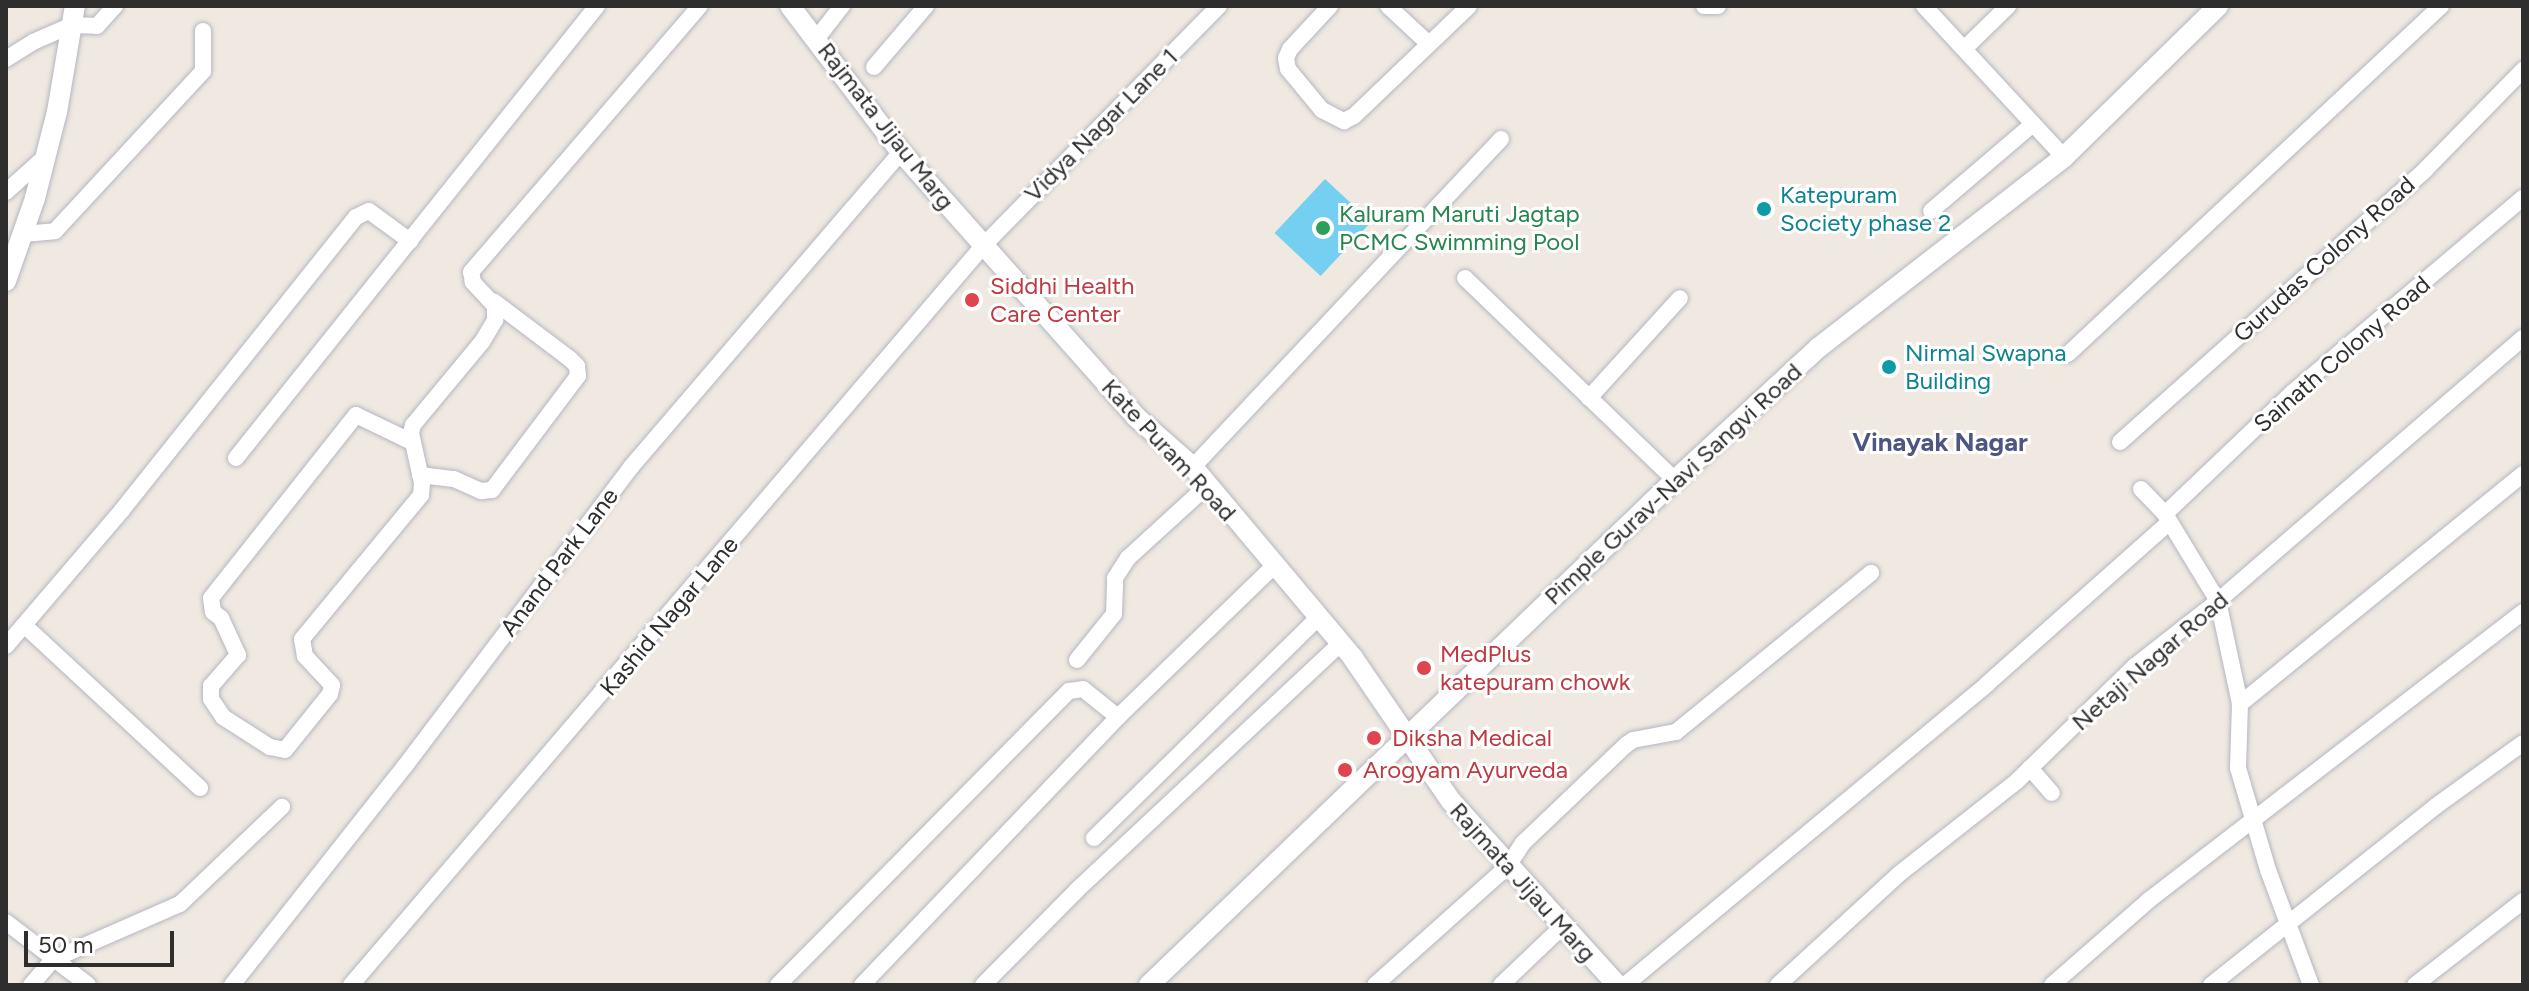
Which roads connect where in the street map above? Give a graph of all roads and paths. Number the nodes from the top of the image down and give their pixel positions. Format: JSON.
{"nodes":[{"id":1,"x":115,"y":6,"type":"edge"},
{"id":2,"x":597,"y":6,"type":"edge"},
{"id":3,"x":700,"y":6,"type":"edge"},
{"id":4,"x":790,"y":6,"type":"edge"},
{"id":5,"x":842,"y":6,"type":"edge"},
{"id":6,"x":926,"y":6,"type":"edge"},
{"id":7,"x":1219,"y":6,"type":"edge"},
{"id":8,"x":1330,"y":6,"type":"edge"},
{"id":9,"x":1388,"y":6,"type":"edge"},
{"id":10,"x":1469,"y":6,"type":"edge"},
{"id":11,"x":1704,"y":6,"type":"edge"},
{"id":12,"x":1718,"y":6,"type":"edge"},
{"id":13,"x":1924,"y":6,"type":"edge"},
{"id":14,"x":2008,"y":6,"type":"edge"},
{"id":15,"x":2218,"y":6,"type":"edge"},
{"id":16,"x":2441,"y":6,"type":"edge"},
{"id":17,"x":74,"y":16,"type":"edge"},
{"id":18,"x":203,"y":31,"type":"dead end"},
{"id":19,"x":817,"y":38,"type":"junction"},
{"id":20,"x":1429,"y":44,"type":"junction"},
{"id":21,"x":1964,"y":49,"type":"junction"},
{"id":22,"x":6,"y":59,"type":"edge"},
{"id":23,"x":874,"y":67,"type":"dead end"},
{"id":24,"x":2521,"y":76,"type":"edge"},
{"id":25,"x":2033,"y":124,"type":"junction"},
{"id":26,"x":1501,"y":139,"type":"dead end"},
{"id":27,"x":901,"y":152,"type":"junction"},
{"id":28,"x":46,"y":156,"type":"junction"},
{"id":29,"x":2064,"y":157,"type":"junction"},
{"id":30,"x":6,"y":192,"type":"edge"},
{"id":31,"x":2523,"y":198,"type":"edge"},
{"id":32,"x":1931,"y":211,"type":"dead end"},
{"id":33,"x":23,"y":234,"type":"junction"},
{"id":34,"x":410,"y":241,"type":"junction"},
{"id":35,"x":984,"y":245,"type":"junction"},
{"id":36,"x":1465,"y":278,"type":"dead end"},
{"id":37,"x":6,"y":281,"type":"edge"},
{"id":38,"x":1680,"y":298,"type":"dead end"},
{"id":39,"x":491,"y":300,"type":"junction"},
{"id":40,"x":2523,"y":338,"type":"edge"},
{"id":41,"x":2068,"y":354,"type":"dead end"},
{"id":42,"x":1589,"y":398,"type":"junction"},
{"id":43,"x":412,"y":442,"type":"junction"},
{"id":44,"x":2120,"y":442,"type":"dead end"},
{"id":45,"x":236,"y":458,"type":"dead end"},
{"id":46,"x":1193,"y":467,"type":"junction"},
{"id":47,"x":2523,"y":474,"type":"edge"},
{"id":48,"x":420,"y":475,"type":"junction"},
{"id":49,"x":1675,"y":480,"type":"junction"},
{"id":50,"x":1208,"y":485,"type":"junction"},
{"id":51,"x":2141,"y":489,"type":"dead end"},
{"id":52,"x":2165,"y":520,"type":"junction"},
{"id":53,"x":1274,"y":566,"type":"junction"},
{"id":54,"x":1871,"y":573,"type":"dead end"},
{"id":55,"x":2218,"y":601,"type":"junction"},
{"id":56,"x":2523,"y":612,"type":"edge"},
{"id":57,"x":1318,"y":618,"type":"junction"},
{"id":58,"x":24,"y":625,"type":"junction"},
{"id":59,"x":1340,"y":644,"type":"junction"},
{"id":60,"x":6,"y":646,"type":"edge"},
{"id":61,"x":1077,"y":660,"type":"dead end"},
{"id":62,"x":2240,"y":704,"type":"junction"},
{"id":63,"x":1118,"y":717,"type":"junction"},
{"id":64,"x":1408,"y":736,"type":"junction"},
{"id":65,"x":2523,"y":743,"type":"edge"},
{"id":66,"x":2030,"y":768,"type":"junction"},
{"id":67,"x":200,"y":788,"type":"dead end"},
{"id":68,"x":2052,"y":793,"type":"dead end"},
{"id":69,"x":282,"y":807,"type":"dead end"},
{"id":70,"x":2253,"y":818,"type":"junction"},
{"id":71,"x":1094,"y":838,"type":"dead end"},
{"id":72,"x":1508,"y":866,"type":"junction"},
{"id":73,"x":2523,"y":901,"type":"edge"},
{"id":74,"x":6,"y":922,"type":"edge"},
{"id":75,"x":2288,"y":923,"type":"junction"},
{"id":76,"x":1562,"y":927,"type":"junction"},
{"id":77,"x":54,"y":959,"type":"junction"},
{"id":78,"x":31,"y":985,"type":"edge"},
{"id":79,"x":88,"y":985,"type":"edge"},
{"id":80,"x":232,"y":985,"type":"edge"},
{"id":81,"x":351,"y":985,"type":"edge"},
{"id":82,"x":778,"y":985,"type":"edge"},
{"id":83,"x":862,"y":985,"type":"edge"},
{"id":84,"x":983,"y":985,"type":"edge"},
{"id":85,"x":1149,"y":985,"type":"edge"},
{"id":86,"x":1375,"y":985,"type":"edge"},
{"id":87,"x":1501,"y":985,"type":"edge"},
{"id":88,"x":1617,"y":985,"type":"edge"},
{"id":89,"x":1625,"y":985,"type":"edge"},
{"id":90,"x":1778,"y":985,"type":"edge"},
{"id":91,"x":2052,"y":985,"type":"edge"},
{"id":92,"x":2211,"y":985,"type":"edge"},
{"id":93,"x":2311,"y":985,"type":"edge"},
{"id":94,"x":2415,"y":985,"type":"edge"}],
"edges":[{"from":1,"to":17,"type":"street"},
{"from":2,"to":34,"type":"street"},
{"from":3,"to":39,"type":"street"},
{"from":4,"to":19,"type":"street","name":"Rajmata Jijau Marg"},
{"from":5,"to":19,"type":"street"},
{"from":6,"to":23,"type":"street"},
{"from":7,"to":35,"type":"street","name":"Vidya Nagar Lane 1"},
{"from":8,"to":20,"type":"street"},
{"from":9,"to":20,"type":"street"},
{"from":10,"to":20,"type":"street"},
{"from":11,"to":12,"type":"street"},
{"from":13,"to":21,"type":"street"},
{"from":14,"to":21,"type":"street"},
{"from":15,"to":29,"type":"street","name":"Pimple Gurav-Navi Sangvi Road"},
{"from":16,"to":41,"type":"street"},
{"from":17,"to":22,"type":"street"},
{"from":17,"to":28,"type":"street"},
{"from":18,"to":33,"type":"street"},
{"from":19,"to":27,"type":"street","name":"Rajmata Jijau Marg"},
{"from":21,"to":25,"type":"street"},
{"from":24,"to":44,"type":"street","name":"Gurudas Colony Road"},
{"from":25,"to":29,"type":"street"},
{"from":25,"to":32,"type":"street"},
{"from":26,"to":46,"type":"street"},
{"from":27,"to":35,"type":"street","name":"Rajmata Jijau Marg"},
{"from":27,"to":80,"type":"street","name":"Anand Park Lane"},
{"from":28,"to":30,"type":"street"},
{"from":28,"to":33,"type":"street"},
{"from":29,"to":49,"type":"street","name":"Pimple Gurav-Navi Sangvi Road"},
{"from":31,"to":52,"type":"street","name":"Sainath Colony Road"},
{"from":33,"to":37,"type":"street"},
{"from":34,"to":45,"type":"street"},
{"from":34,"to":58,"type":"street"},
{"from":35,"to":46,"type":"street","name":"Kate Puram Road"},
{"from":35,"to":81,"type":"street","name":"Kashid Nagar Lane"},
{"from":36,"to":42,"type":"street"},
{"from":38,"to":42,"type":"street"},
{"from":39,"to":43,"type":"street"},
{"from":39,"to":48,"type":"street"},
{"from":40,"to":55,"type":"street","name":"Netaji Nagar Road"},
{"from":42,"to":49,"type":"street"},
{"from":43,"to":48,"type":"street"},
{"from":43,"to":48,"type":"street"},
{"from":46,"to":50,"type":"street","name":"Kate Puram Road"},
{"from":47,"to":62,"type":"street"},
{"from":49,"to":64,"type":"street","name":"Pimple Gurav-Navi Sangvi Road"},
{"from":50,"to":53,"type":"street","name":"Kate Puram Road"},
{"from":50,"to":61,"type":"street"},
{"from":51,"to":52,"type":"street"},
{"from":52,"to":55,"type":"street"},
{"from":52,"to":89,"type":"street","name":"Sainath Colony Road"},
{"from":53,"to":57,"type":"street","name":"Kate Puram Road"},
{"from":53,"to":63,"type":"street"},
{"from":54,"to":72,"type":"street"},
{"from":55,"to":62,"type":"street"},
{"from":55,"to":66,"type":"street","name":"Netaji Nagar Road"},
{"from":56,"to":70,"type":"street"},
{"from":57,"to":59,"type":"street","name":"Kate Puram Road"},
{"from":57,"to":71,"type":"street"},
{"from":58,"to":60,"type":"street"},
{"from":58,"to":67,"type":"street"},
{"from":59,"to":64,"type":"street","name":"Kate Puram Road"},
{"from":59,"to":84,"type":"street"},
{"from":62,"to":70,"type":"street"},
{"from":63,"to":82,"type":"street"},
{"from":63,"to":83,"type":"street"},
{"from":64,"to":72,"type":"street","name":"Rajmata Jijau Marg"},
{"from":64,"to":85,"type":"street","name":"Pimple Gurav-Navi Sangvi Road"},
{"from":65,"to":75,"type":"street"},
{"from":66,"to":68,"type":"street"},
{"from":66,"to":90,"type":"street","name":"Netaji Nagar Road"},
{"from":69,"to":77,"type":"street"},
{"from":70,"to":75,"type":"street"},
{"from":70,"to":91,"type":"street"},
{"from":72,"to":76,"type":"street","name":"Rajmata Jijau Marg"},
{"from":72,"to":86,"type":"street"},
{"from":73,"to":94,"type":"street"},
{"from":74,"to":77,"type":"street"},
{"from":75,"to":92,"type":"street"},
{"from":75,"to":93,"type":"street"},
{"from":76,"to":87,"type":"street"},
{"from":76,"to":88,"type":"street","name":"Rajmata Jijau Marg"},
{"from":77,"to":78,"type":"street"},
{"from":77,"to":79,"type":"street"}]}
